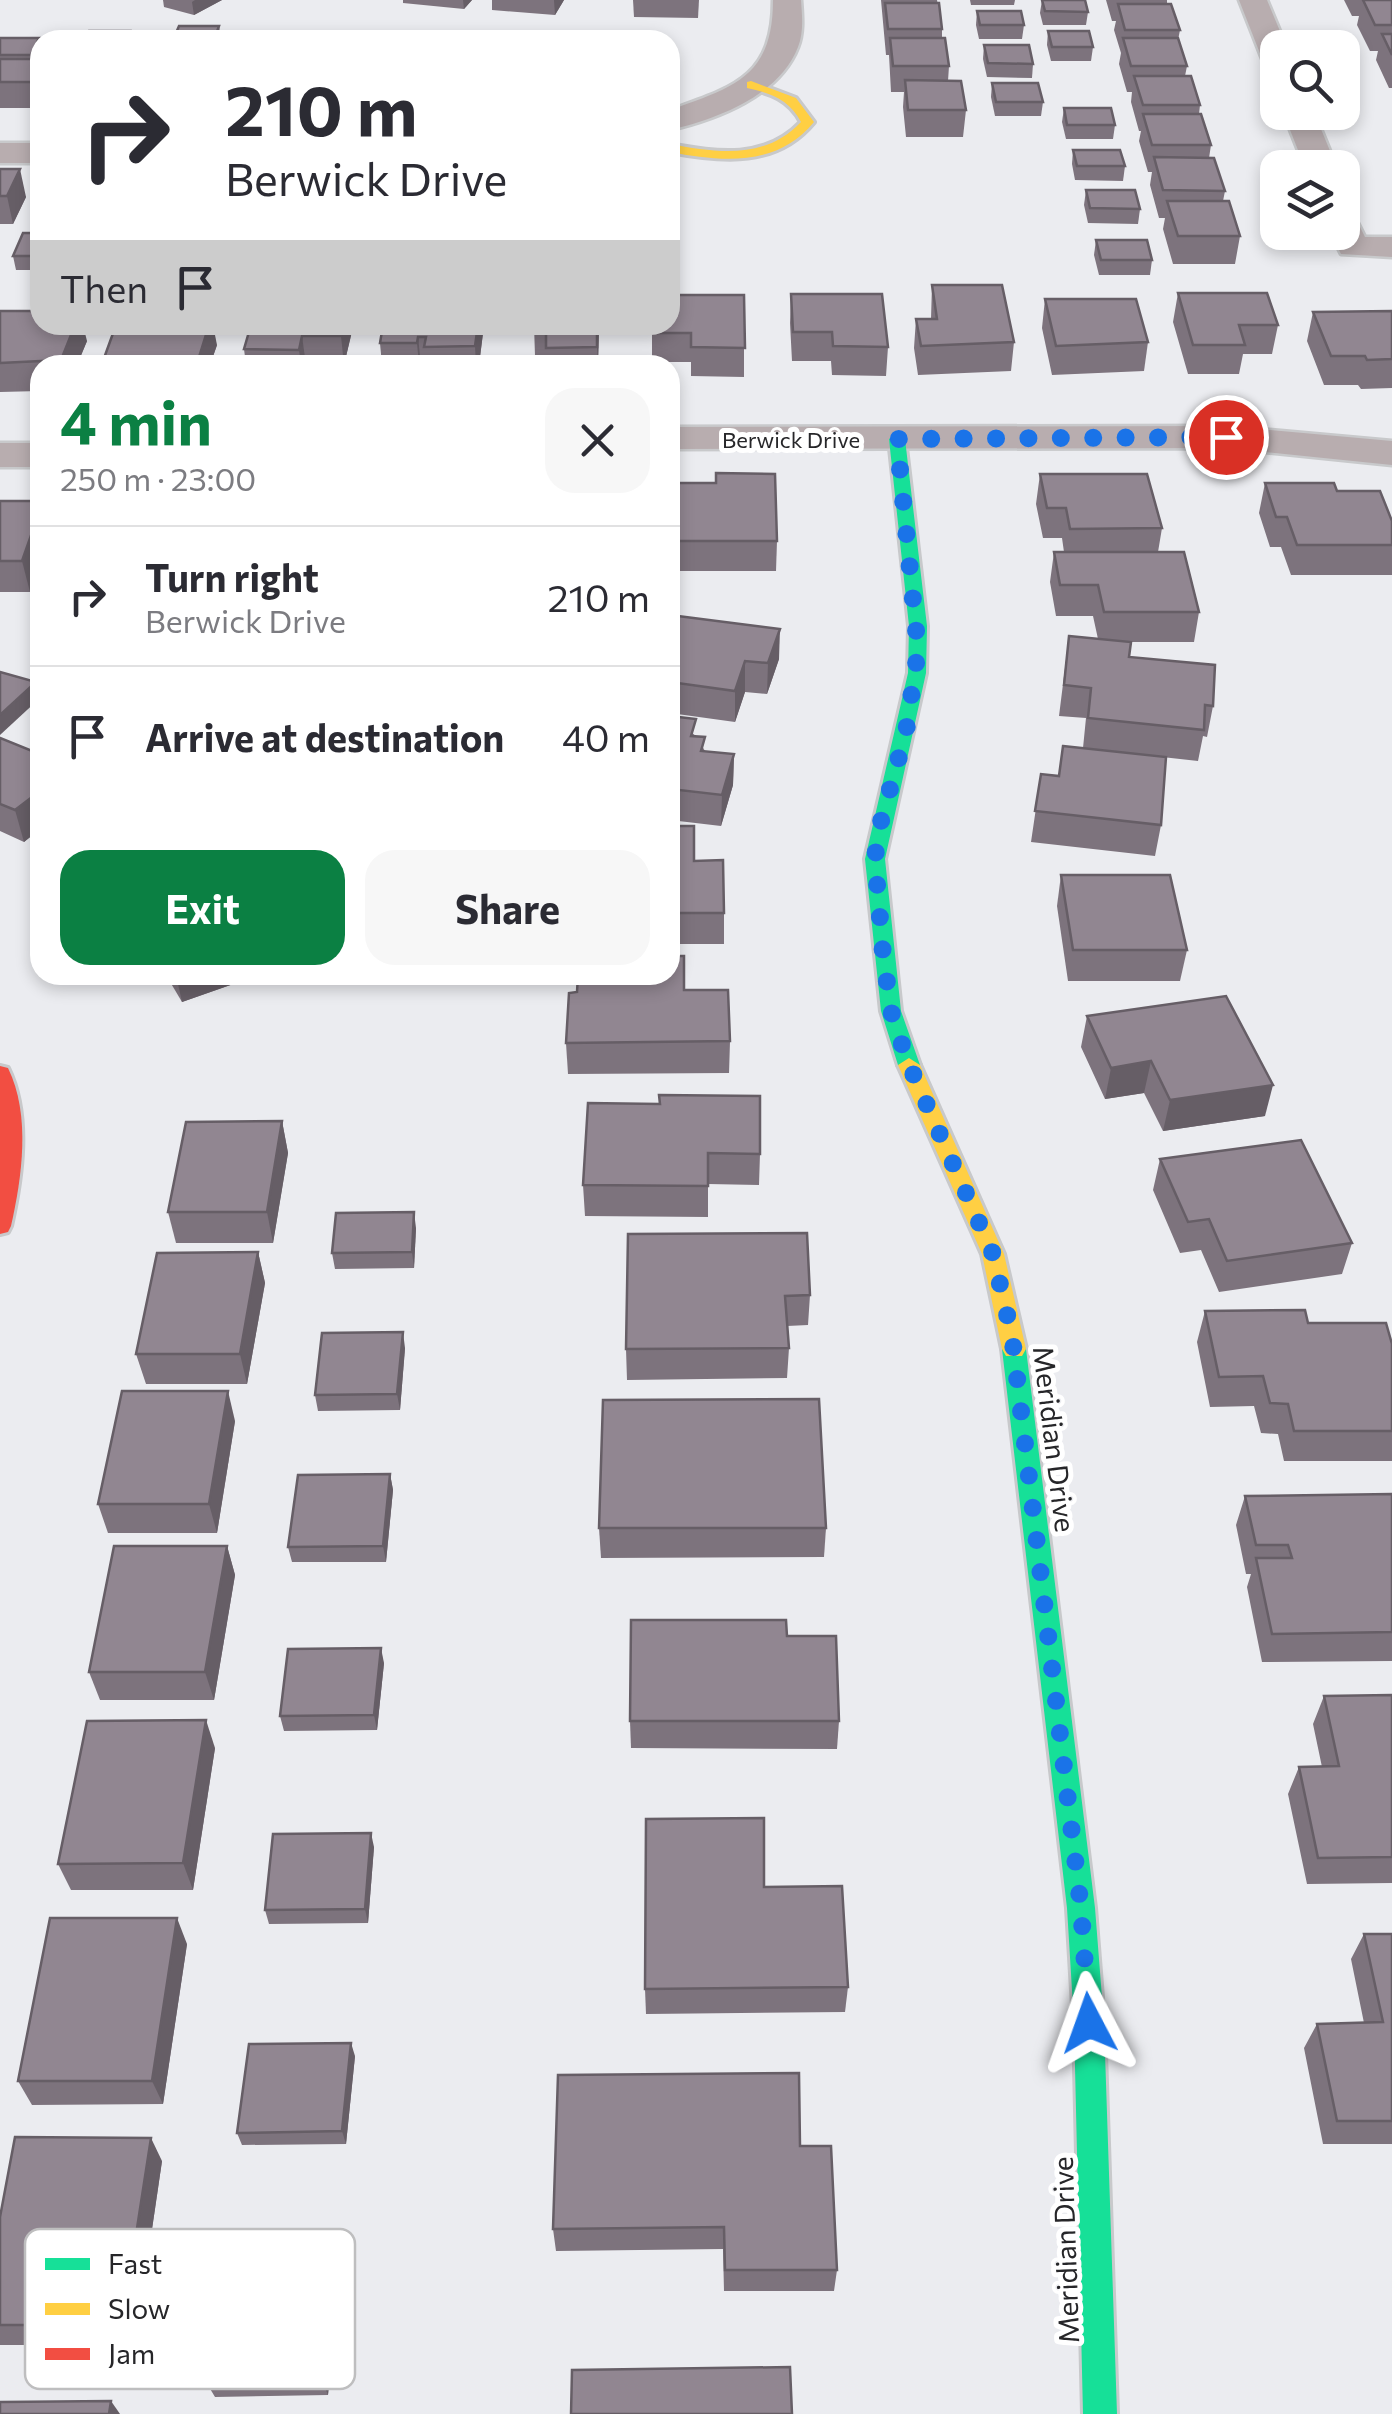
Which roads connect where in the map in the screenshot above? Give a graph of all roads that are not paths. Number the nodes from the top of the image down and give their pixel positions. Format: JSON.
{"nodes":[{"id":1,"x":787,"y":0,"type":"edge"},
{"id":2,"x":1253,"y":0,"type":"edge"},
{"id":3,"x":1265,"y":30,"type":"edge"},
{"id":4,"x":751,"y":85,"type":"junction"},
{"id":5,"x":684,"y":116,"type":"edge"},
{"id":6,"x":680,"y":150,"type":"edge"},
{"id":7,"x":0,"y":153,"type":"edge"},
{"id":8,"x":30,"y":153,"type":"edge"},
{"id":9,"x":1360,"y":238,"type":"edge"},
{"id":10,"x":1392,"y":247,"type":"edge"},
{"id":11,"x":680,"y":438,"type":"edge"},
{"id":12,"x":897,"y":439,"type":"junction"},
{"id":13,"x":1392,"y":452,"type":"edge"},
{"id":14,"x":0,"y":454,"type":"edge"},
{"id":15,"x":30,"y":455,"type":"edge"},
{"id":16,"x":0,"y":1073,"type":"edge"},
{"id":17,"x":0,"y":1226,"type":"edge"},
{"id":18,"x":1100,"y":2414,"type":"edge"}],
"edges":[{"from":1,"to":4,"type":"street"},
{"from":2,"to":3,"type":"street"},
{"from":4,"to":5,"type":"street"},
{"from":4,"to":6,"type":"street"},
{"from":7,"to":8,"type":"street"},
{"from":9,"to":10,"type":"street"},
{"from":11,"to":12,"type":"street","name":"Berwick Drive"},
{"from":12,"to":13,"type":"street","name":"Berwick Drive"},
{"from":12,"to":18,"type":"street","name":"Meridian Drive"},
{"from":14,"to":15,"type":"street"},
{"from":16,"to":17,"type":"street"}]}
